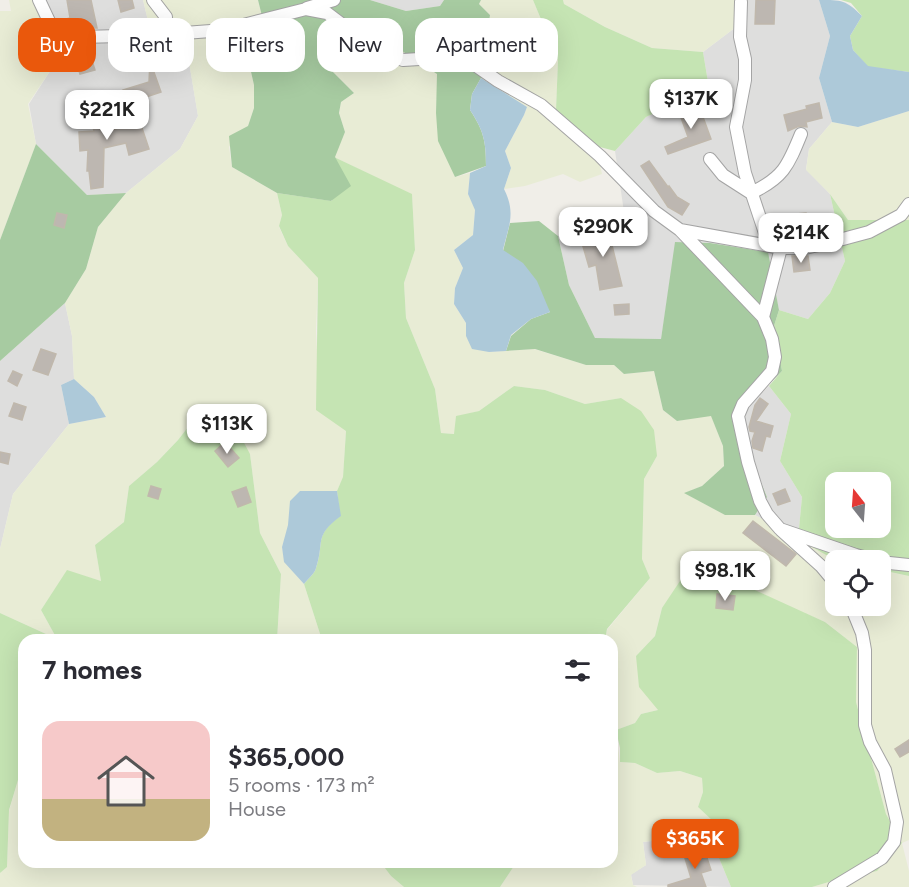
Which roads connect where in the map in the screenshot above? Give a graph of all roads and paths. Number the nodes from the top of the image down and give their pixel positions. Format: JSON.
{"nodes":[{"id":1,"x":39,"y":0,"type":"edge"},
{"id":2,"x":153,"y":0,"type":"edge"},
{"id":3,"x":334,"y":0,"type":"edge"},
{"id":4,"x":741,"y":2,"type":"dead end"},
{"id":5,"x":306,"y":9,"type":"junction"},
{"id":6,"x":166,"y":18,"type":"edge"},
{"id":7,"x":194,"y":32,"type":"edge"},
{"id":8,"x":108,"y":36,"type":"edge"},
{"id":9,"x":801,"y":134,"type":"dead end"},
{"id":10,"x":710,"y":159,"type":"dead end"},
{"id":11,"x":751,"y":193,"type":"junction"},
{"id":12,"x":909,"y":204,"type":"edge"},
{"id":13,"x":680,"y":230,"type":"junction"},
{"id":14,"x":775,"y":246,"type":"junction"},
{"id":15,"x":763,"y":316,"type":"junction"},
{"id":16,"x":780,"y":529,"type":"junction"},
{"id":17,"x":841,"y":550,"type":"edge"},
{"id":18,"x":891,"y":563,"type":"edge"},
{"id":19,"x":909,"y":566,"type":"edge"},
{"id":20,"x":825,"y":571,"type":"edge"},
{"id":21,"x":855,"y":616,"type":"edge"},
{"id":22,"x":834,"y":887,"type":"edge"}],
"edges":[{"from":1,"to":8,"type":"street"},
{"from":2,"to":6,"type":"street"},
{"from":3,"to":5,"type":"street"},
{"from":4,"to":11,"type":"street"},
{"from":5,"to":7,"type":"street"},
{"from":5,"to":13,"type":"street"},
{"from":9,"to":11,"type":"street"},
{"from":10,"to":11,"type":"street"},
{"from":11,"to":14,"type":"street"},
{"from":12,"to":14,"type":"street"},
{"from":13,"to":14,"type":"street"},
{"from":13,"to":15,"type":"street"},
{"from":14,"to":15,"type":"street"},
{"from":15,"to":16,"type":"street"},
{"from":16,"to":17,"type":"street"},
{"from":16,"to":20,"type":"street"},
{"from":18,"to":19,"type":"street"},
{"from":21,"to":22,"type":"street"}]}
